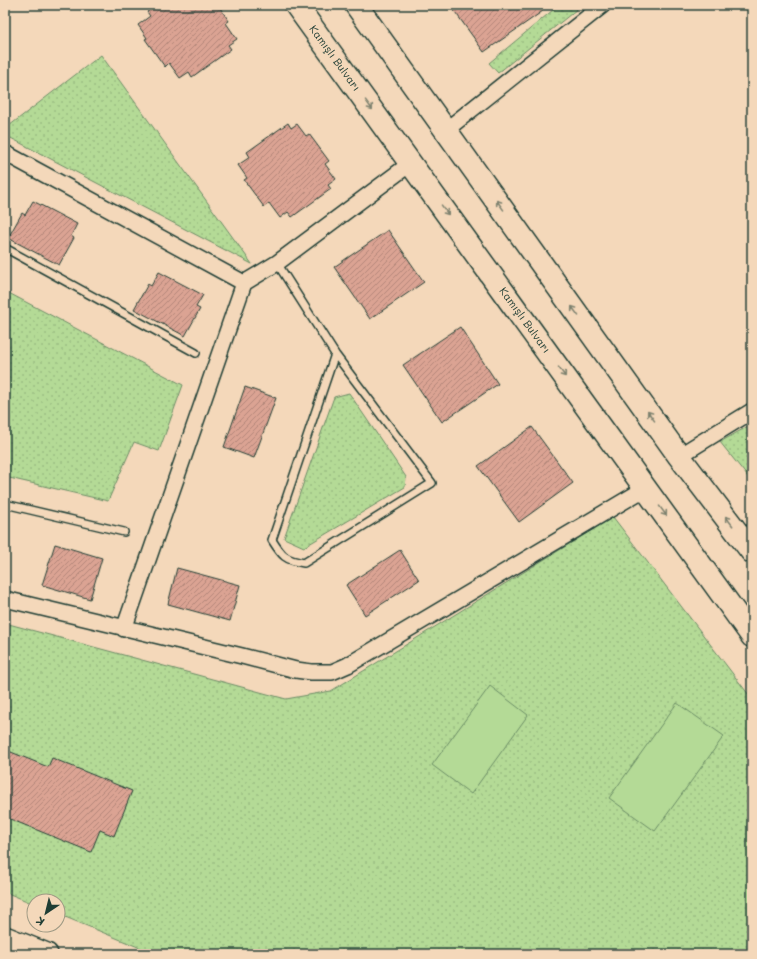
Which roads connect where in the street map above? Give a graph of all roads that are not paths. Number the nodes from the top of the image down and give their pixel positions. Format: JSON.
{"nodes":[{"id":1,"x":296,"y":5,"type":"edge"},
{"id":2,"x":356,"y":5,"type":"edge"},
{"id":3,"x":603,"y":5,"type":"edge"},
{"id":4,"x":446,"y":130,"type":"junction"},
{"id":5,"x":5,"y":153,"type":"edge"},
{"id":6,"x":411,"y":163,"type":"junction"},
{"id":7,"x":5,"y":248,"type":"edge"},
{"id":8,"x":278,"y":263,"type":"junction"},
{"id":9,"x":244,"y":283,"type":"junction"},
{"id":10,"x":196,"y":353,"type":"dead end"},
{"id":11,"x":335,"y":354,"type":"junction"},
{"id":12,"x":752,"y":411,"type":"edge"},
{"id":13,"x":679,"y":456,"type":"junction"},
{"id":14,"x":646,"y":488,"type":"junction"},
{"id":15,"x":5,"y":504,"type":"edge"},
{"id":16,"x":124,"y":532,"type":"dead end"},
{"id":17,"x":752,"y":552,"type":"edge"},
{"id":18,"x":5,"y":599,"type":"edge"},
{"id":19,"x":124,"y":629,"type":"junction"},
{"id":20,"x":752,"y":636,"type":"edge"},
{"id":21,"x":5,"y":937,"type":"edge"},
{"id":22,"x":47,"y":954,"type":"edge"}],
"edges":[{"from":1,"to":6,"type":"highway","name":"Kamışlı Bulvarı","one_way":true},
{"from":2,"to":4,"type":"highway"},
{"from":3,"to":4,"type":"street"},
{"from":13,"to":4,"type":"highway","one_way":true},
{"from":5,"to":9,"type":"street"},
{"from":6,"to":8,"type":"street"},
{"from":6,"to":14,"type":"highway","name":"Kamışlı Bulvarı","one_way":true},
{"from":7,"to":10,"type":"lane"},
{"from":8,"to":9,"type":"street"},
{"from":8,"to":11,"type":"lane"},
{"from":9,"to":19,"type":"street"},
{"from":11,"to":11,"type":"lane"},
{"from":12,"to":13,"type":"street"},
{"from":17,"to":13,"type":"highway","one_way":true},
{"from":14,"to":19,"type":"street"},
{"from":14,"to":20,"type":"highway","name":"Kamışlı Bulvarı","one_way":true},
{"from":15,"to":16,"type":"lane"},
{"from":18,"to":19,"type":"street"},
{"from":21,"to":22,"type":"main road"}]}
